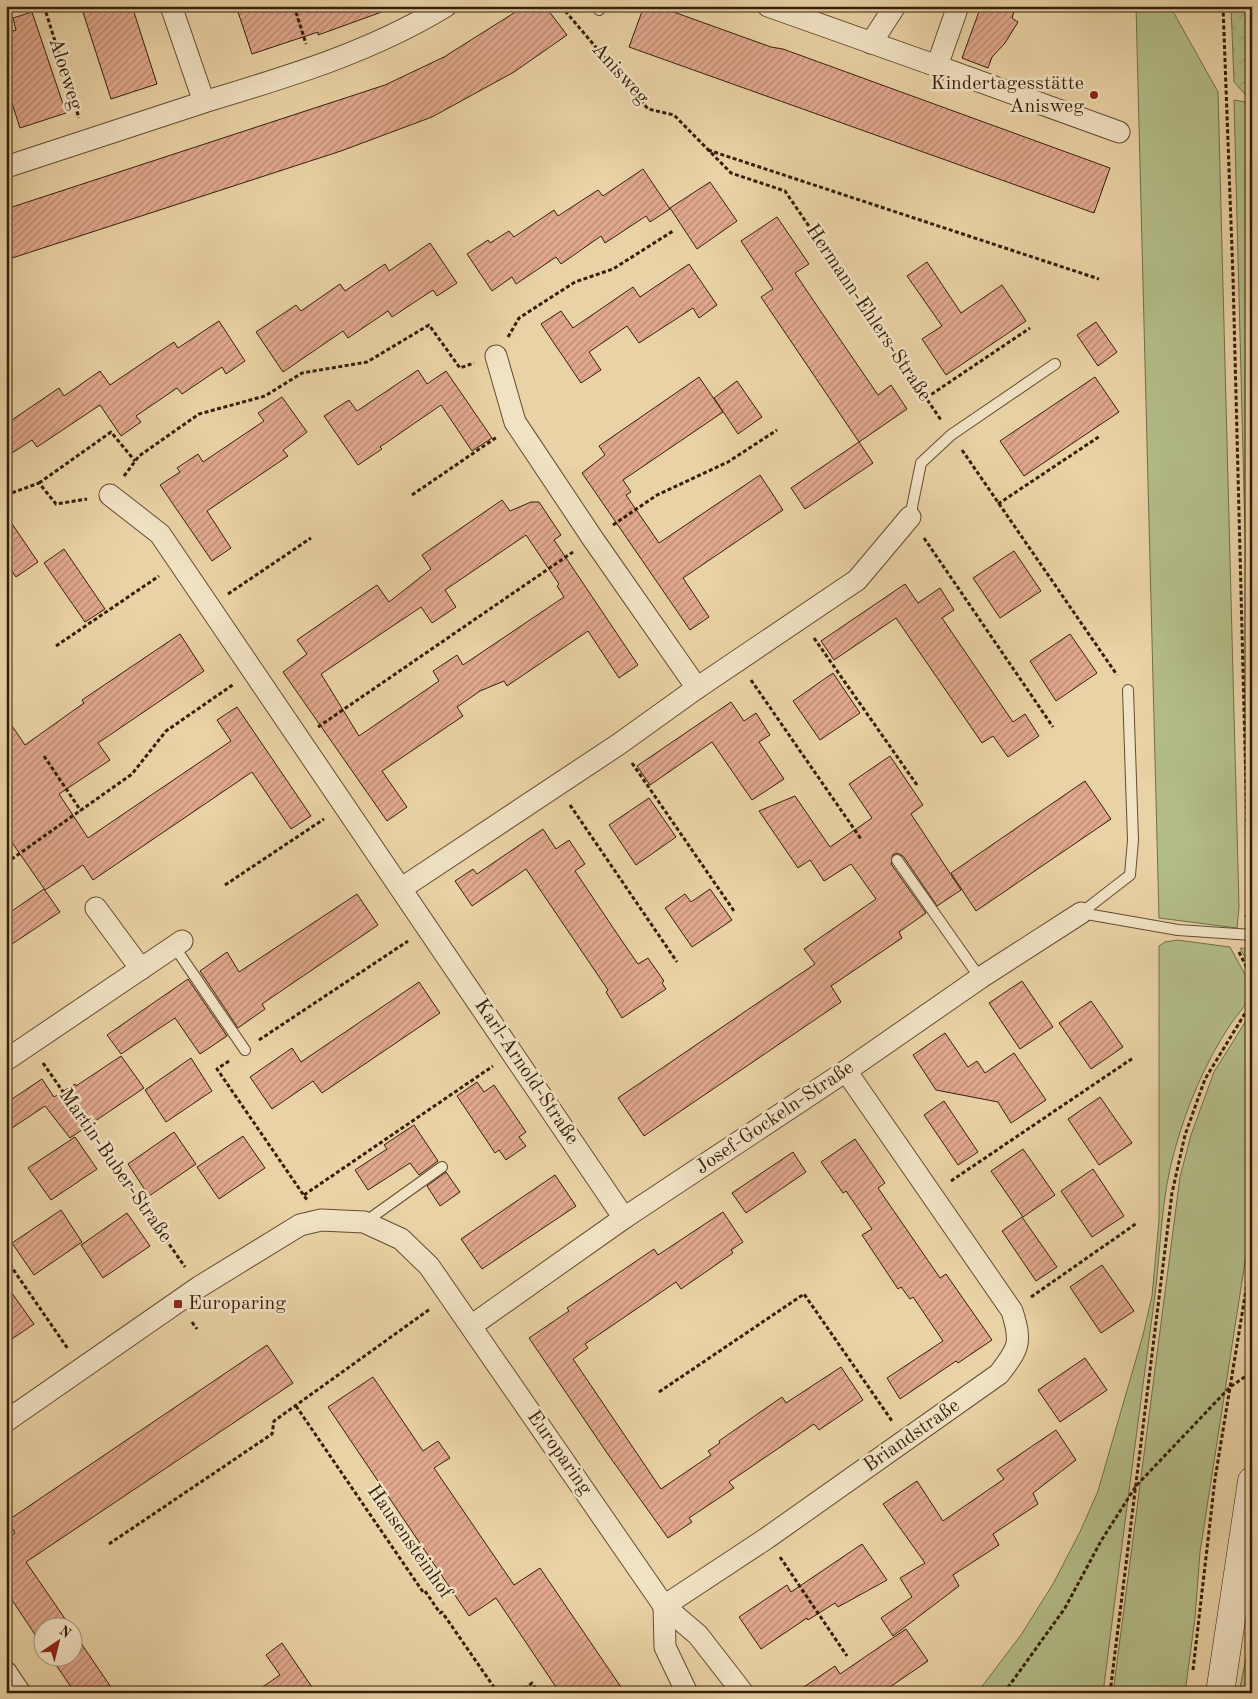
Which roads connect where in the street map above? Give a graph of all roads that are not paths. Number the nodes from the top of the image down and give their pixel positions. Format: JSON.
{"nodes":[{"id":1,"x":170,"y":6,"type":"edge"},
{"id":2,"x":446,"y":6,"type":"edge"},
{"id":3,"x":768,"y":6,"type":"edge"},
{"id":4,"x":896,"y":6,"type":"edge"},
{"id":5,"x":958,"y":6,"type":"edge"},
{"id":6,"x":872,"y":43,"type":"junction"},
{"id":7,"x":937,"y":66,"type":"junction"},
{"id":8,"x":204,"y":102,"type":"junction"},
{"id":9,"x":1119,"y":132,"type":"dead end"},
{"id":10,"x":6,"y":167,"type":"edge"},
{"id":11,"x":496,"y":356,"type":"road end"},
{"id":12,"x":1055,"y":364,"type":"dead end"},
{"id":13,"x":110,"y":495,"type":"road end"},
{"id":14,"x":910,"y":517,"type":"joint"},
{"id":15,"x":697,"y":688,"type":"junction"},
{"id":16,"x":1128,"y":690,"type":"road end"},
{"id":17,"x":897,"y":860,"type":"dead end"},
{"id":18,"x":402,"y":888,"type":"junction"},
{"id":19,"x":96,"y":908,"type":"dead end"},
{"id":20,"x":1081,"y":913,"type":"junction"},
{"id":21,"x":1247,"y":935,"type":"edge"},
{"id":22,"x":178,"y":944,"type":"joint"},
{"id":23,"x":141,"y":969,"type":"junction"},
{"id":24,"x":980,"y":978,"type":"junction"},
{"id":25,"x":245,"y":1050,"type":"road end"},
{"id":26,"x":6,"y":1060,"type":"edge"},
{"id":27,"x":846,"y":1071,"type":"junction"},
{"id":28,"x":442,"y":1167,"type":"dead end"},
{"id":29,"x":624,"y":1218,"type":"junction"},
{"id":30,"x":364,"y":1222,"type":"junction"},
{"id":31,"x":471,"y":1326,"type":"junction"},
{"id":32,"x":6,"y":1421,"type":"edge"},
{"id":33,"x":1252,"y":1481,"type":"edge"},
{"id":34,"x":664,"y":1606,"type":"junction"},
{"id":35,"x":6,"y":1672,"type":"edge"},
{"id":36,"x":20,"y":1693,"type":"edge"},
{"id":37,"x":687,"y":1693,"type":"edge"},
{"id":38,"x":743,"y":1693,"type":"edge"},
{"id":39,"x":1220,"y":1693,"type":"edge"}],
"edges":[{"from":1,"to":8,"type":"street"},
{"from":2,"to":8,"type":"street"},
{"from":3,"to":6,"type":"street"},
{"from":4,"to":6,"type":"street"},
{"from":5,"to":7,"type":"street"},
{"from":6,"to":7,"type":"street"},
{"from":7,"to":9,"type":"street"},
{"from":8,"to":10,"type":"street"},
{"from":11,"to":15,"type":"street"},
{"from":12,"to":14,"type":"lane"},
{"from":13,"to":18,"type":"street","name":"Karl-Arnold-Straße"},
{"from":14,"to":15,"type":"street"},
{"from":15,"to":18,"type":"street"},
{"from":16,"to":20,"type":"lane"},
{"from":17,"to":24,"type":"lane"},
{"from":18,"to":29,"type":"street","name":"Karl-Arnold-Straße"},
{"from":19,"to":23,"type":"street"},
{"from":20,"to":21,"type":"lane"},
{"from":20,"to":24,"type":"street","name":"Josef-Gockeln-Straße"},
{"from":22,"to":23,"type":"street"},
{"from":22,"to":25,"type":"lane"},
{"from":23,"to":26,"type":"street"},
{"from":24,"to":27,"type":"street","name":"Josef-Gockeln-Straße"},
{"from":27,"to":29,"type":"street","name":"Josef-Gockeln-Straße"},
{"from":27,"to":34,"type":"street","name":"Briandstraße"},
{"from":28,"to":30,"type":"lane"},
{"from":29,"to":31,"type":"street","name":"Josef-Gockeln-Straße"},
{"from":30,"to":31,"type":"street","name":"Europaring"},
{"from":30,"to":32,"type":"street","name":"Europaring"},
{"from":31,"to":34,"type":"street","name":"Europaring"},
{"from":33,"to":39,"type":"main road"},
{"from":34,"to":37,"type":"street"},
{"from":34,"to":38,"type":"street","name":"Europaring"},
{"from":35,"to":36,"type":"street"}]}
